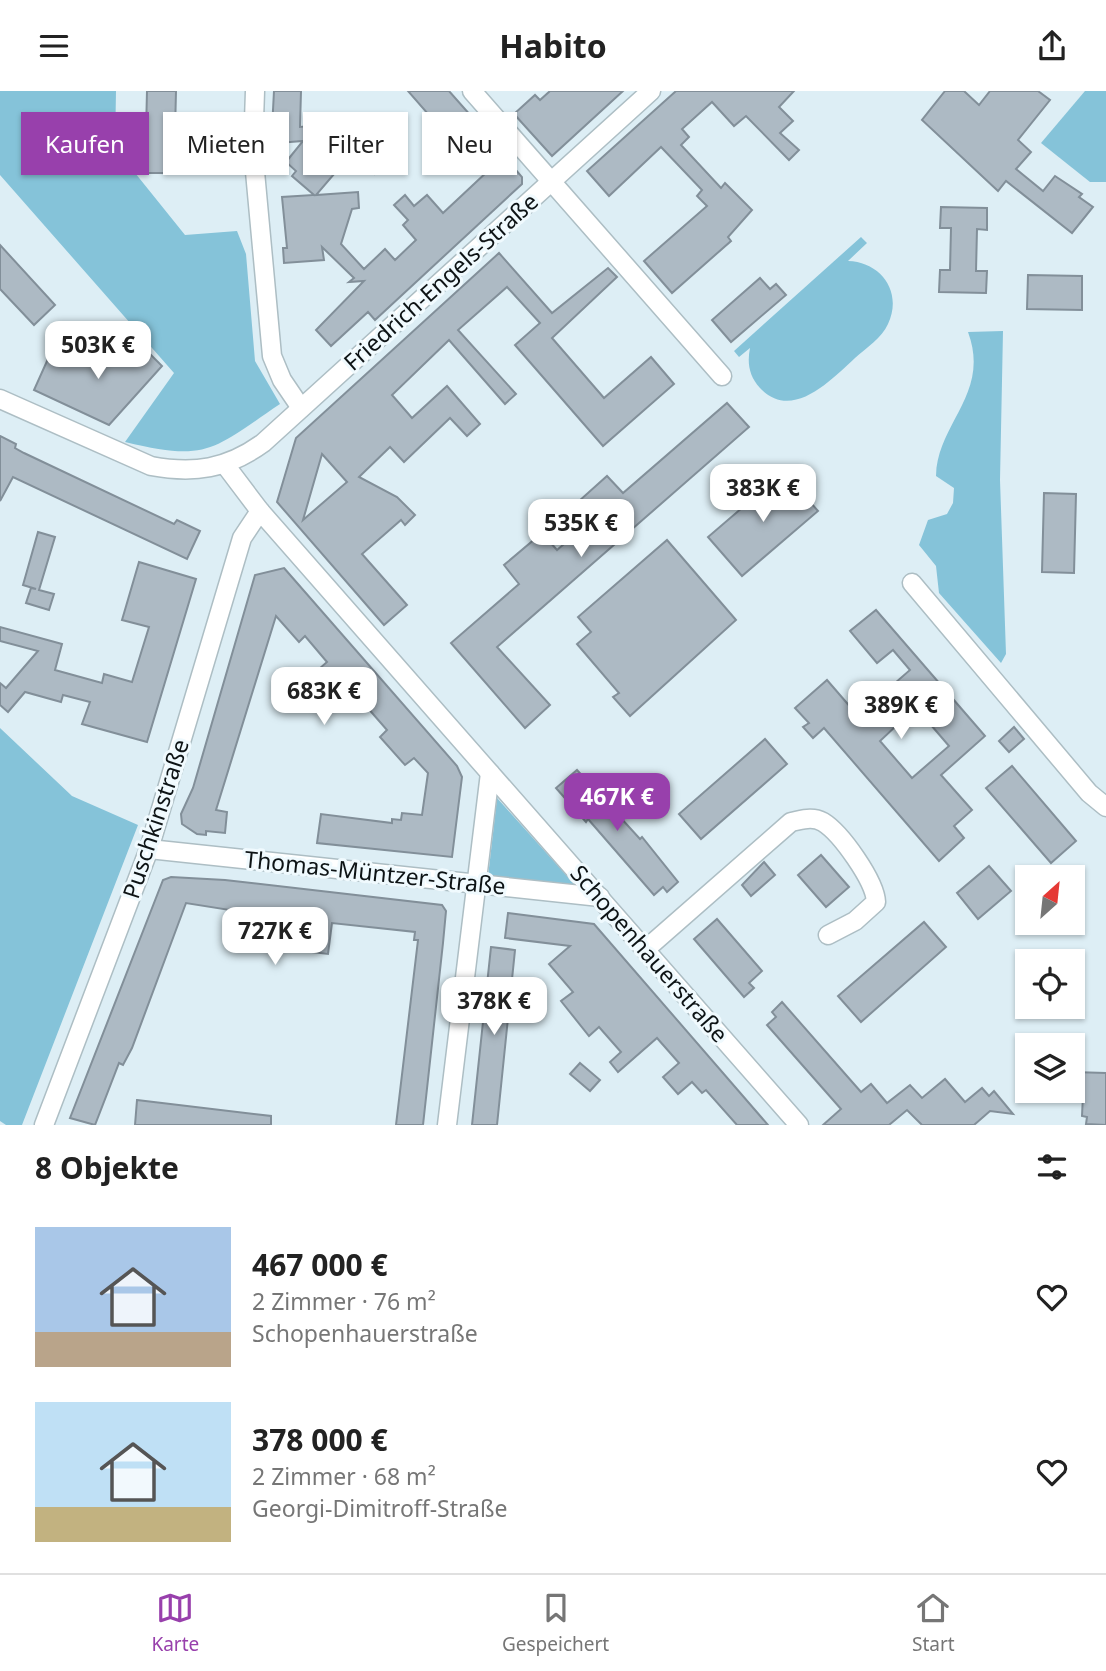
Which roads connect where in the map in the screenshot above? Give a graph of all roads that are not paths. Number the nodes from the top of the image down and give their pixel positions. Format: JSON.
{"nodes":[{"id":1,"x":255,"y":91,"type":"edge"},
{"id":2,"x":472,"y":91,"type":"edge"},
{"id":3,"x":651,"y":91,"type":"edge"},
{"id":4,"x":551,"y":182,"type":"junction"},
{"id":5,"x":722,"y":376,"type":"dead end"},
{"id":6,"x":0,"y":399,"type":"edge"},
{"id":7,"x":302,"y":408,"type":"junction"},
{"id":8,"x":226,"y":465,"type":"junction"},
{"id":9,"x":260,"y":511,"type":"junction"},
{"id":10,"x":912,"y":583,"type":"dead end"},
{"id":11,"x":489,"y":773,"type":"junction"},
{"id":12,"x":1106,"y":807,"type":"edge"},
{"id":13,"x":149,"y":849,"type":"junction"},
{"id":14,"x":475,"y":883,"type":"junction"},
{"id":15,"x":600,"y":897,"type":"junction"},
{"id":16,"x":828,"y":935,"type":"dead end"},
{"id":17,"x":646,"y":949,"type":"junction"},
{"id":18,"x":46,"y":1124,"type":"edge"},
{"id":19,"x":447,"y":1125,"type":"edge"},
{"id":20,"x":799,"y":1125,"type":"edge"}],
"edges":[{"from":1,"to":7,"type":"street"},
{"from":2,"to":4,"type":"street"},
{"from":3,"to":4,"type":"street","name":"Friedrich-Engels-Straße"},
{"from":4,"to":5,"type":"street"},
{"from":4,"to":7,"type":"street","name":"Friedrich-Engels-Straße"},
{"from":6,"to":8,"type":"street"},
{"from":7,"to":8,"type":"street","name":"Friedrich-Engels-Straße"},
{"from":8,"to":9,"type":"street","name":"Schopenhauerstraße"},
{"from":9,"to":11,"type":"street","name":"Schopenhauerstraße"},
{"from":9,"to":13,"type":"street","name":"Puschkinstraße"},
{"from":10,"to":12,"type":"street"},
{"from":11,"to":14,"type":"street"},
{"from":11,"to":15,"type":"street","name":"Schopenhauerstraße"},
{"from":13,"to":14,"type":"street","name":"Thomas-Müntzer-Straße"},
{"from":13,"to":18,"type":"street","name":"Puschkinstraße"},
{"from":14,"to":15,"type":"street","name":"Thomas-Müntzer-Straße"},
{"from":14,"to":19,"type":"street"},
{"from":15,"to":17,"type":"street","name":"Schopenhauerstraße"},
{"from":16,"to":17,"type":"street"},
{"from":17,"to":20,"type":"street","name":"Schopenhauerstraße"}]}
